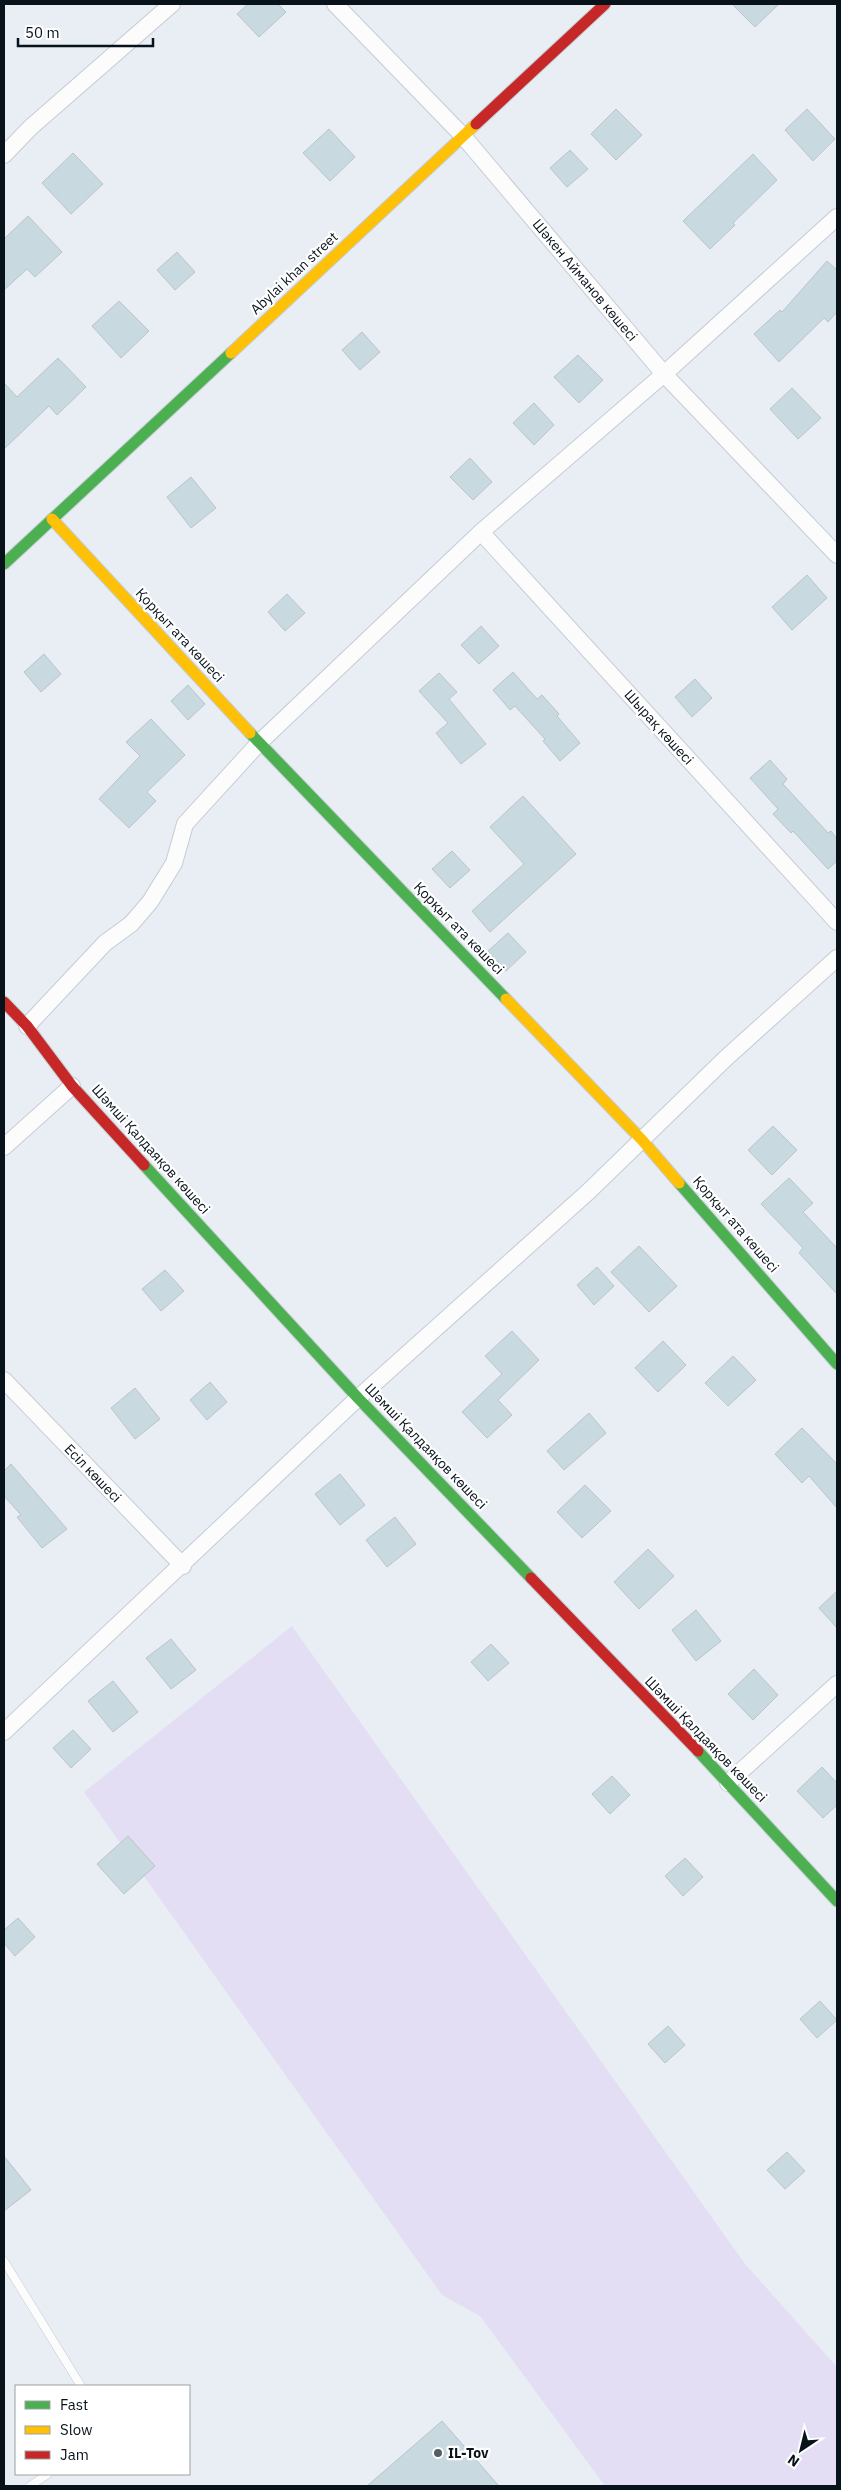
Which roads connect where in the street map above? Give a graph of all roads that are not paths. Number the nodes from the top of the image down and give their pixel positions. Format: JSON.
{"nodes":[{"id":1,"x":172,"y":4,"type":"edge"},
{"id":2,"x":335,"y":4,"type":"edge"},
{"id":3,"x":605,"y":4,"type":"edge"},
{"id":4,"x":463,"y":136,"type":"junction"},
{"id":5,"x":4,"y":155,"type":"edge"},
{"id":6,"x":837,"y":217,"type":"edge"},
{"id":7,"x":664,"y":374,"type":"junction"},
{"id":8,"x":52,"y":519,"type":"junction"},
{"id":9,"x":481,"y":532,"type":"junction"},
{"id":10,"x":837,"y":555,"type":"edge"},
{"id":11,"x":4,"y":564,"type":"edge"},
{"id":12,"x":259,"y":743,"type":"junction"},
{"id":13,"x":837,"y":922,"type":"edge"},
{"id":14,"x":837,"y":958,"type":"edge"},
{"id":15,"x":4,"y":1002,"type":"edge"},
{"id":16,"x":27,"y":1026,"type":"junction"},
{"id":17,"x":72,"y":1086,"type":"junction"},
{"id":18,"x":642,"y":1140,"type":"junction"},
{"id":19,"x":4,"y":1146,"type":"edge"},
{"id":20,"x":837,"y":1364,"type":"edge"},
{"id":21,"x":4,"y":1380,"type":"edge"},
{"id":22,"x":358,"y":1398,"type":"junction"},
{"id":23,"x":183,"y":1566,"type":"junction"},
{"id":24,"x":837,"y":1684,"type":"edge"},
{"id":25,"x":4,"y":1732,"type":"edge"},
{"id":26,"x":728,"y":1783,"type":"junction"},
{"id":27,"x":837,"y":1901,"type":"edge"},
{"id":28,"x":4,"y":2261,"type":"edge"},
{"id":29,"x":80,"y":2385,"type":"edge"},
{"id":30,"x":46,"y":2475,"type":"edge"},
{"id":31,"x":30,"y":2486,"type":"edge"}],
"edges":[{"from":1,"to":5,"type":"street"},
{"from":2,"to":4,"type":"street","name":"Шәкен Айманов көшесі"},
{"from":3,"to":4,"type":"street","name":"Abylai khan street"},
{"from":4,"to":7,"type":"street","name":"Шәкен Айманов көшесі"},
{"from":4,"to":8,"type":"street","name":"Abylai khan street"},
{"from":6,"to":7,"type":"street"},
{"from":7,"to":9,"type":"street"},
{"from":7,"to":10,"type":"street","name":"Шәкен Айманов көшесі"},
{"from":8,"to":11,"type":"street","name":"Abylai khan street"},
{"from":8,"to":12,"type":"street","name":"Қорқыт ата көшесі"},
{"from":9,"to":12,"type":"street"},
{"from":9,"to":13,"type":"street","name":"Шырақ көшесі"},
{"from":12,"to":16,"type":"street"},
{"from":12,"to":18,"type":"street","name":"Қорқыт ата көшесі"},
{"from":14,"to":18,"type":"street"},
{"from":15,"to":16,"type":"street","name":"Шәмші Қалдаяқов көшесі"},
{"from":16,"to":17,"type":"street","name":"Шәмші Қалдаяқов көшесі"},
{"from":17,"to":19,"type":"street"},
{"from":17,"to":22,"type":"street","name":"Шәмші Қалдаяқов көшесі"},
{"from":18,"to":20,"type":"street","name":"Қорқыт ата көшесі"},
{"from":18,"to":22,"type":"street"},
{"from":21,"to":23,"type":"street","name":"Есіл көшесі"},
{"from":22,"to":23,"type":"street"},
{"from":22,"to":26,"type":"street","name":"Шәмші Қалдаяқов көшесі"},
{"from":23,"to":25,"type":"street"},
{"from":24,"to":26,"type":"street"},
{"from":26,"to":27,"type":"street","name":"Шәмші Қалдаяқов көшесі"},
{"from":28,"to":29,"type":"lane"},
{"from":30,"to":31,"type":"lane"}]}
